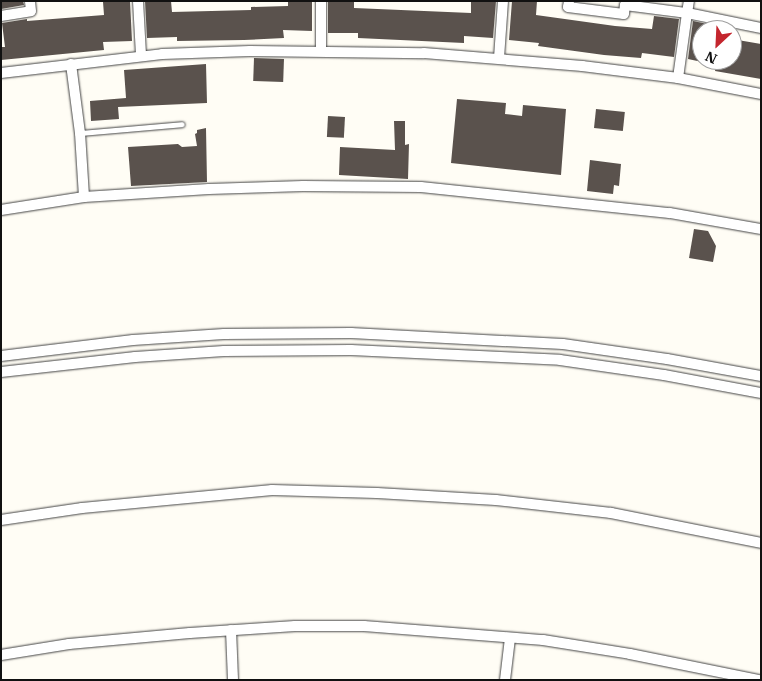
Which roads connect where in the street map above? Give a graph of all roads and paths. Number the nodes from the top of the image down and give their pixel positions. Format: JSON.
{"nodes":[{"id":1,"x":30,"y":1,"type":"edge"},
{"id":2,"x":138,"y":1,"type":"edge"},
{"id":3,"x":320,"y":1,"type":"edge"},
{"id":4,"x":503,"y":1,"type":"edge"},
{"id":5,"x":569,"y":1,"type":"edge"},
{"id":6,"x":689,"y":1,"type":"edge"},
{"id":7,"x":687,"y":13,"type":"junction"},
{"id":8,"x":1,"y":16,"type":"edge"},
{"id":9,"x":761,"y":28,"type":"edge"},
{"id":10,"x":321,"y":50,"type":"junction"},
{"id":11,"x":141,"y":56,"type":"junction"},
{"id":12,"x":499,"y":58,"type":"junction"},
{"id":13,"x":71,"y":64,"type":"junction"},
{"id":14,"x":1,"y":73,"type":"edge"},
{"id":15,"x":678,"y":78,"type":"junction"},
{"id":16,"x":761,"y":94,"type":"edge"},
{"id":17,"x":182,"y":124,"type":"dead end"},
{"id":18,"x":80,"y":133,"type":"junction"},
{"id":19,"x":84,"y":196,"type":"junction"},
{"id":20,"x":1,"y":210,"type":"edge"},
{"id":21,"x":761,"y":229,"type":"edge"},
{"id":22,"x":1,"y":356,"type":"edge"},
{"id":23,"x":1,"y":372,"type":"edge"},
{"id":24,"x":761,"y":376,"type":"edge"},
{"id":25,"x":761,"y":393,"type":"edge"},
{"id":26,"x":1,"y":520,"type":"edge"},
{"id":27,"x":761,"y":542,"type":"edge"},
{"id":28,"x":231,"y":630,"type":"junction"},
{"id":29,"x":510,"y":638,"type":"junction"},
{"id":30,"x":1,"y":655,"type":"edge"},
{"id":31,"x":233,"y":680,"type":"edge"},
{"id":32,"x":505,"y":680,"type":"edge"},
{"id":33,"x":759,"y":680,"type":"edge"}],
"edges":[{"from":1,"to":8,"type":"street"},
{"from":2,"to":11,"type":"street"},
{"from":3,"to":10,"type":"street"},
{"from":4,"to":12,"type":"street"},
{"from":5,"to":7,"type":"street"},
{"from":6,"to":7,"type":"street"},
{"from":7,"to":9,"type":"street"},
{"from":7,"to":15,"type":"street"},
{"from":10,"to":11,"type":"street"},
{"from":10,"to":12,"type":"street"},
{"from":11,"to":13,"type":"street"},
{"from":12,"to":15,"type":"street"},
{"from":13,"to":14,"type":"street"},
{"from":13,"to":18,"type":"street"},
{"from":15,"to":16,"type":"street"},
{"from":17,"to":18,"type":"lane"},
{"from":18,"to":19,"type":"street"},
{"from":19,"to":20,"type":"street"},
{"from":19,"to":21,"type":"street"},
{"from":22,"to":24,"type":"street"},
{"from":23,"to":25,"type":"street"},
{"from":26,"to":27,"type":"street"},
{"from":28,"to":29,"type":"street"},
{"from":28,"to":30,"type":"street"},
{"from":28,"to":31,"type":"street"},
{"from":29,"to":32,"type":"street"},
{"from":29,"to":33,"type":"street"}]}
